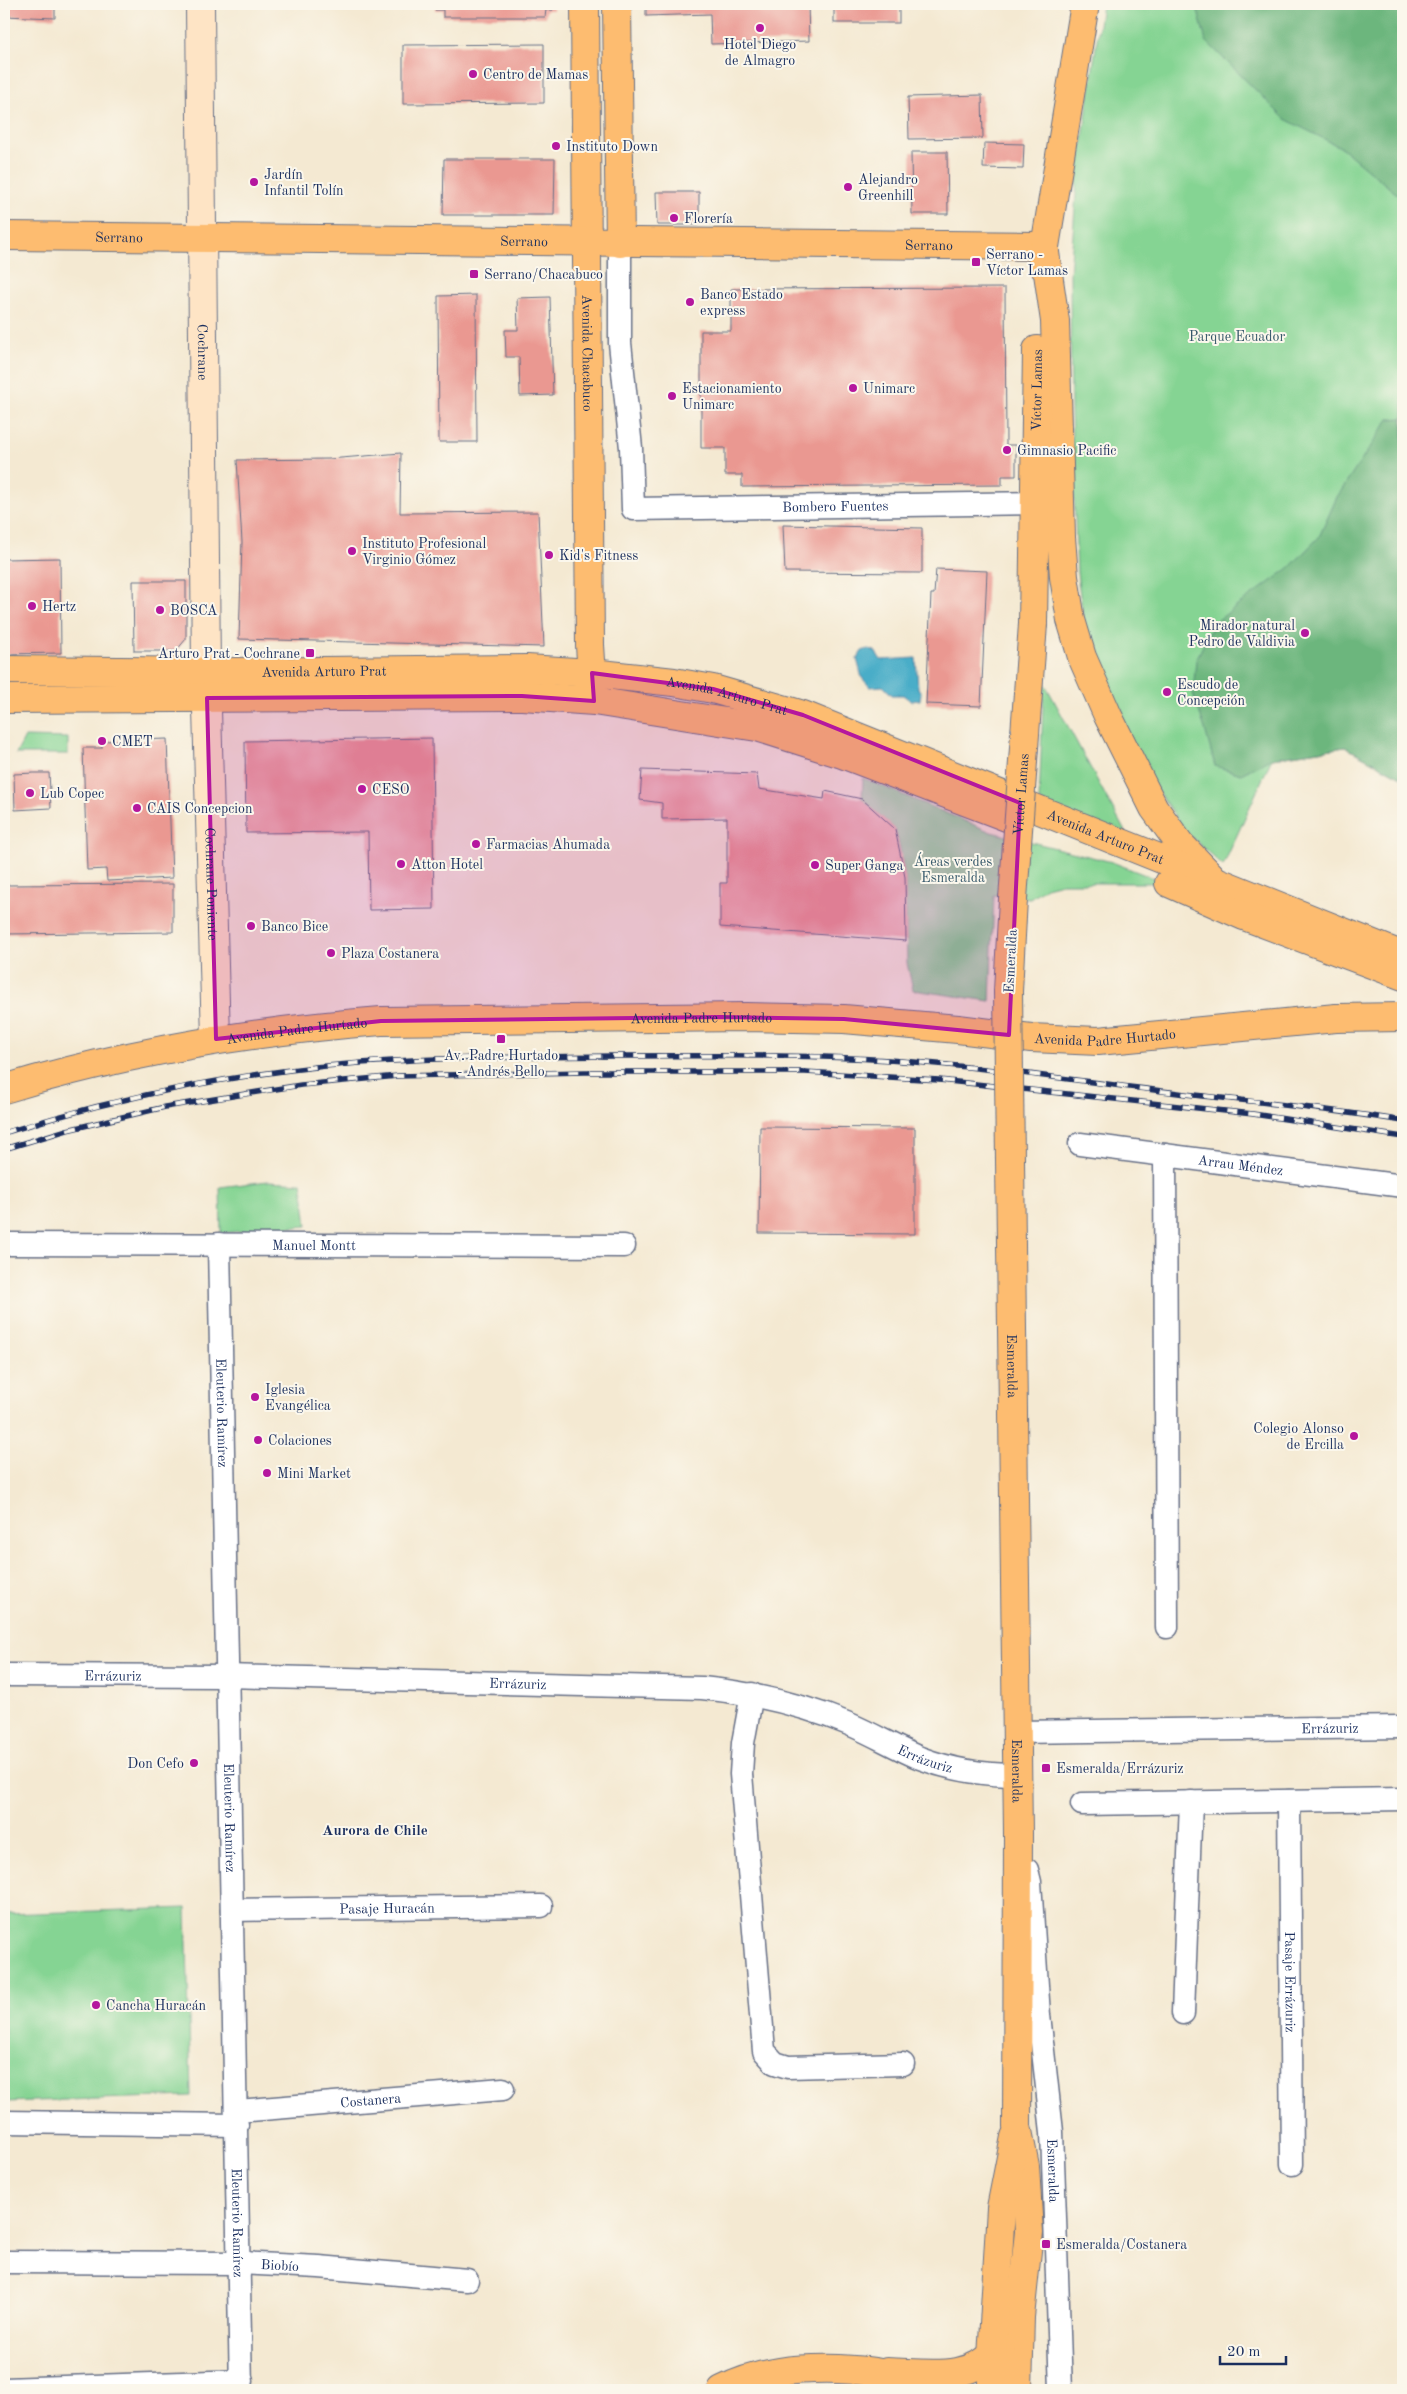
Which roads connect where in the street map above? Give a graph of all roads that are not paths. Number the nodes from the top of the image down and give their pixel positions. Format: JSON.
{"nodes":[{"id":1,"x":200,"y":4,"type":"edge"},
{"id":2,"x":584,"y":4,"type":"edge"},
{"id":3,"x":618,"y":4,"type":"edge"},
{"id":4,"x":1084,"y":4,"type":"edge"},
{"id":5,"x":4,"y":236,"type":"edge"},
{"id":6,"x":202,"y":238,"type":"junction"},
{"id":7,"x":586,"y":243,"type":"junction"},
{"id":8,"x":620,"y":244,"type":"junction"},
{"id":9,"x":1044,"y":246,"type":"junction"},
{"id":10,"x":1036,"y":503,"type":"junction"},
{"id":11,"x":4,"y":670,"type":"edge"},
{"id":12,"x":592,"y":673,"type":"junction"},
{"id":13,"x":206,"y":685,"type":"junction"},
{"id":14,"x":4,"y":699,"type":"edge"},
{"id":15,"x":594,"y":700,"type":"junction"},
{"id":16,"x":1223,"y":896,"type":"junction"},
{"id":17,"x":1013,"y":899,"type":"joint"},
{"id":18,"x":1403,"y":956,"type":"edge"},
{"id":19,"x":1403,"y":976,"type":"edge"},
{"id":20,"x":1403,"y":1017,"type":"edge"},
{"id":21,"x":216,"y":1039,"type":"junction"},
{"id":22,"x":4,"y":1089,"type":"edge"},
{"id":23,"x":1080,"y":1144,"type":"dead end"},
{"id":24,"x":1165,"y":1155,"type":"junction"},
{"id":25,"x":1403,"y":1186,"type":"edge"},
{"id":26,"x":4,"y":1244,"type":"edge"},
{"id":27,"x":218,"y":1244,"type":"junction"},
{"id":28,"x":624,"y":1246,"type":"dead end"},
{"id":29,"x":1166,"y":1627,"type":"dead end"},
{"id":30,"x":4,"y":1675,"type":"edge"},
{"id":31,"x":226,"y":1676,"type":"junction"},
{"id":32,"x":752,"y":1694,"type":"junction"},
{"id":33,"x":1403,"y":1727,"type":"edge"},
{"id":34,"x":1016,"y":1732,"type":"junction"},
{"id":35,"x":1017,"y":1775,"type":"junction"},
{"id":36,"x":1403,"y":1799,"type":"edge"},
{"id":37,"x":1289,"y":1800,"type":"junction"},
{"id":38,"x":1191,"y":1802,"type":"junction"},
{"id":39,"x":1082,"y":1804,"type":"dead end"},
{"id":40,"x":1018,"y":1834,"type":"junction"},
{"id":41,"x":541,"y":1906,"type":"dead end"},
{"id":42,"x":232,"y":1910,"type":"junction"},
{"id":43,"x":1183,"y":2013,"type":"dead end"},
{"id":44,"x":902,"y":2064,"type":"dead end"},
{"id":45,"x":503,"y":2089,"type":"dead end"},
{"id":46,"x":237,"y":2118,"type":"junction"},
{"id":47,"x":4,"y":2122,"type":"edge"},
{"id":48,"x":1017,"y":2126,"type":"junction"},
{"id":49,"x":1292,"y":2164,"type":"dead end"},
{"id":50,"x":4,"y":2262,"type":"edge"},
{"id":51,"x":240,"y":2263,"type":"junction"},
{"id":52,"x":467,"y":2280,"type":"dead end"},
{"id":53,"x":1020,"y":2317,"type":"junction"},
{"id":54,"x":992,"y":2357,"type":"junction"},
{"id":55,"x":876,"y":2372,"type":"junction"},
{"id":56,"x":242,"y":2386,"type":"edge"},
{"id":57,"x":4,"y":2390,"type":"edge"},
{"id":58,"x":722,"y":2390,"type":"edge"},
{"id":59,"x":915,"y":2390,"type":"edge"},
{"id":60,"x":992,"y":2390,"type":"edge"},
{"id":61,"x":1018,"y":2390,"type":"edge"},
{"id":62,"x":1061,"y":2390,"type":"edge"}],
"edges":[{"from":1,"to":6,"type":"street","name":"Cochrane"},
{"from":2,"to":7,"type":"main road","name":"Avenida Chacabuco"},
{"from":3,"to":8,"type":"main road"},
{"from":4,"to":9,"type":"main road","name":"Víctor Lamas"},
{"from":5,"to":6,"type":"main road","name":"Serrano"},
{"from":6,"to":7,"type":"main road","name":"Serrano"},
{"from":6,"to":13,"type":"street","name":"Cochrane"},
{"from":7,"to":8,"type":"main road","name":"Serrano"},
{"from":7,"to":12,"type":"main road","name":"Avenida Chacabuco"},
{"from":8,"to":9,"type":"main road","name":"Serrano"},
{"from":8,"to":10,"type":"street","name":"Bombero Fuentes"},
{"from":9,"to":10,"type":"main road","name":"Víctor Lamas"},
{"from":9,"to":16,"type":"main road"},
{"from":10,"to":17,"type":"main road","name":"Víctor Lamas","bridge":true},
{"from":11,"to":13,"type":"main road","name":"Avenida Arturo Prat"},
{"from":12,"to":13,"type":"main road","name":"Avenida Arturo Prat"},
{"from":12,"to":15,"type":"main road","name":"Avenida Chacabuco"},
{"from":12,"to":16,"type":"main road","name":"Avenida Arturo Prat"},
{"from":13,"to":14,"type":"main road","name":"Avenida Arturo Prat"},
{"from":13,"to":15,"type":"main road","name":"Avenida Arturo Prat"},
{"from":13,"to":21,"type":"street","name":"Cochrane Poniente"},
{"from":15,"to":16,"type":"main road","name":"Avenida Arturo Prat"},
{"from":16,"to":18,"type":"main road","name":"Avenida Arturo Prat"},
{"from":16,"to":19,"type":"main road"},
{"from":17,"to":34,"type":"main road","name":"Esmeralda","bridge":true},
{"from":20,"to":21,"type":"main road","name":"Avenida Padre Hurtado"},
{"from":21,"to":22,"type":"main road","name":"Avenida Padre Hurtado"},
{"from":23,"to":24,"type":"street","name":"Arrau Méndez"},
{"from":24,"to":25,"type":"street","name":"Arrau Méndez"},
{"from":24,"to":29,"type":"street"},
{"from":26,"to":27,"type":"street","name":"Manuel Montt"},
{"from":27,"to":28,"type":"street","name":"Manuel Montt"},
{"from":27,"to":31,"type":"street","name":"Eleuterio Ramírez"},
{"from":30,"to":31,"type":"street","name":"Errázuriz"},
{"from":31,"to":32,"type":"street","name":"Errázuriz"},
{"from":31,"to":42,"type":"street","name":"Eleuterio Ramírez"},
{"from":32,"to":35,"type":"street","name":"Errázuriz"},
{"from":32,"to":44,"type":"street"},
{"from":33,"to":34,"type":"street","name":"Errázuriz"},
{"from":34,"to":35,"type":"main road","name":"Esmeralda"},
{"from":35,"to":40,"type":"main road","name":"Esmeralda"},
{"from":36,"to":37,"type":"street"},
{"from":37,"to":38,"type":"street"},
{"from":37,"to":49,"type":"street","name":"Pasaje Errázuriz"},
{"from":38,"to":39,"type":"street"},
{"from":38,"to":43,"type":"street"},
{"from":40,"to":48,"type":"main road","name":"Esmeralda"},
{"from":40,"to":62,"type":"street","name":"Esmeralda"},
{"from":41,"to":42,"type":"street","name":"Pasaje Huracán"},
{"from":42,"to":46,"type":"street","name":"Eleuterio Ramírez"},
{"from":45,"to":46,"type":"street","name":"Costanera"},
{"from":46,"to":47,"type":"street","name":"Costanera"},
{"from":46,"to":51,"type":"street","name":"Eleuterio Ramírez"},
{"from":48,"to":53,"type":"main road","name":"Esmeralda"},
{"from":48,"to":54,"type":"main road"},
{"from":50,"to":51,"type":"street","name":"Biobío"},
{"from":51,"to":52,"type":"street","name":"Biobío"},
{"from":51,"to":56,"type":"street","name":"Eleuterio Ramírez"},
{"from":53,"to":54,"type":"main road"},
{"from":53,"to":61,"type":"main road","name":"Esmeralda"},
{"from":54,"to":55,"type":"main road"},
{"from":54,"to":60,"type":"main road"},
{"from":55,"to":58,"type":"main road"},
{"from":55,"to":59,"type":"main road"},
{"from":56,"to":57,"type":"street"}]}
